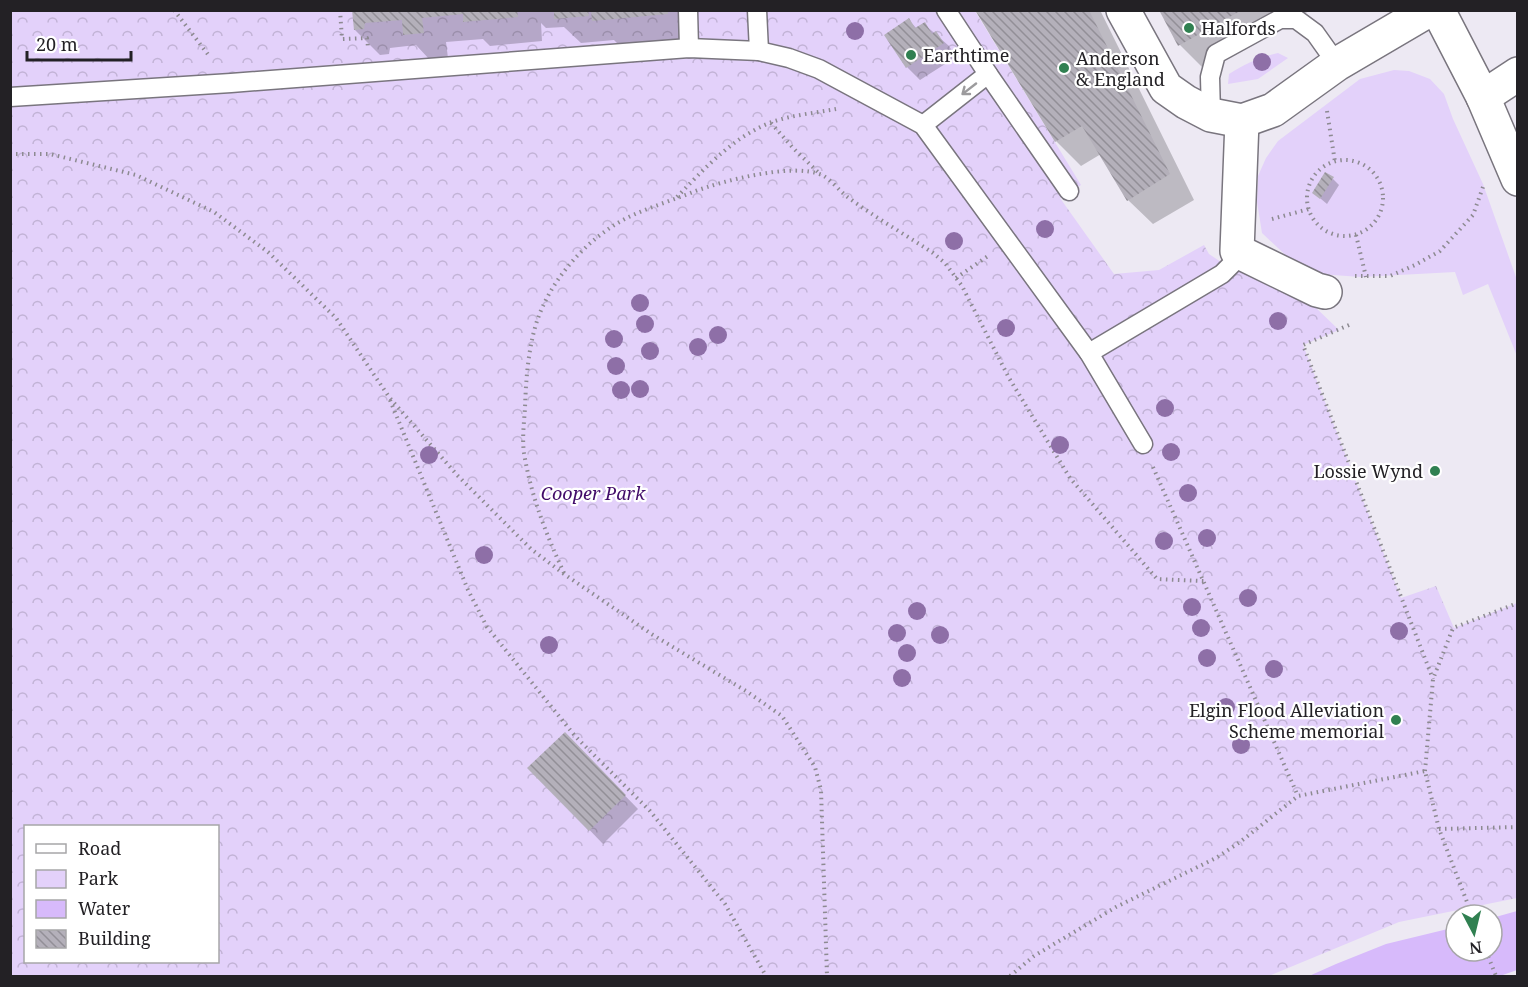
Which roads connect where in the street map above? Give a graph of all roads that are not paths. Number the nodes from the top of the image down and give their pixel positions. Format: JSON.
{"nodes":[{"id":1,"x":688,"y":10,"type":"edge"},
{"id":2,"x":757,"y":10,"type":"edge"},
{"id":3,"x":946,"y":10,"type":"edge"},
{"id":4,"x":1123,"y":10,"type":"edge"},
{"id":5,"x":1429,"y":10,"type":"edge"},
{"id":6,"x":1438,"y":10,"type":"edge"},
{"id":7,"x":689,"y":48,"type":"junction"},
{"id":8,"x":759,"y":51,"type":"junction"},
{"id":9,"x":1332,"y":68,"type":"junction"},
{"id":10,"x":988,"y":74,"type":"junction"},
{"id":11,"x":1518,"y":74,"type":"edge"},
{"id":12,"x":10,"y":97,"type":"edge"},
{"id":13,"x":1483,"y":97,"type":"junction"},
{"id":14,"x":1227,"y":118,"type":"junction"},
{"id":15,"x":923,"y":125,"type":"junction"},
{"id":16,"x":1516,"y":175,"type":"edge"},
{"id":17,"x":1069,"y":191,"type":"dead end"},
{"id":18,"x":1237,"y":251,"type":"junction"},
{"id":19,"x":1336,"y":284,"type":"road end"},
{"id":20,"x":1089,"y":353,"type":"junction"},
{"id":21,"x":1143,"y":444,"type":"road end"}],
"edges":[{"from":1,"to":7,"type":"lane"},
{"from":2,"to":8,"type":"lane"},
{"from":3,"to":10,"type":"lane"},
{"from":4,"to":14,"type":"street"},
{"from":5,"to":9,"type":"street"},
{"from":6,"to":13,"type":"street"},
{"from":7,"to":8,"type":"lane"},
{"from":7,"to":12,"type":"lane"},
{"from":8,"to":15,"type":"lane"},
{"from":9,"to":14,"type":"street"},
{"from":9,"to":14,"type":"lane"},
{"from":10,"to":15,"type":"lane","one_way":true},
{"from":10,"to":17,"type":"lane"},
{"from":11,"to":13,"type":"street"},
{"from":13,"to":16,"type":"street"},
{"from":14,"to":18,"type":"street"},
{"from":15,"to":20,"type":"lane"},
{"from":18,"to":19,"type":"street"},
{"from":18,"to":20,"type":"lane"},
{"from":20,"to":21,"type":"lane"}]}
